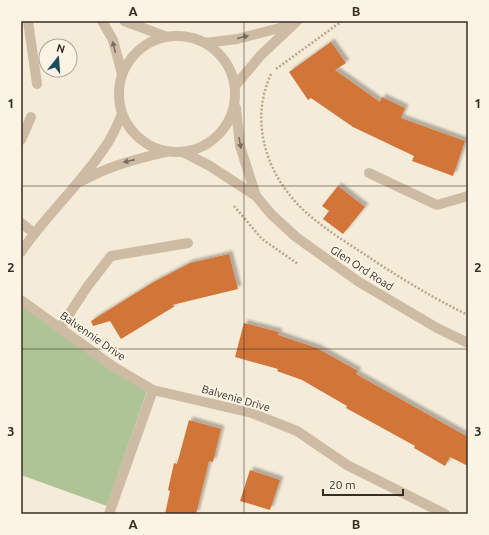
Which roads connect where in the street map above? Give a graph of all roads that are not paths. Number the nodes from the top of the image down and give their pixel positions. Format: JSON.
{"nodes":[{"id":1,"x":28,"y":21,"type":"edge"},
{"id":2,"x":102,"y":21,"type":"edge"},
{"id":3,"x":124,"y":21,"type":"edge"},
{"id":4,"x":294,"y":23,"type":"edge"},
{"id":5,"x":167,"y":36,"type":"junction"},
{"id":6,"x":205,"y":43,"type":"junction"},
{"id":7,"x":122,"y":74,"type":"junction"},
{"id":8,"x":37,"y":84,"type":"dead end"},
{"id":9,"x":235,"y":86,"type":"junction"},
{"id":10,"x":235,"y":105,"type":"junction"},
{"id":11,"x":122,"y":114,"type":"junction"},
{"id":12,"x":31,"y":117,"type":"dead end"},
{"id":13,"x":21,"y":140,"type":"edge"},
{"id":14,"x":167,"y":152,"type":"junction"},
{"id":15,"x":185,"y":153,"type":"junction"},
{"id":16,"x":369,"y":173,"type":"dead end"},
{"id":17,"x":78,"y":183,"type":"junction"},
{"id":18,"x":256,"y":196,"type":"junction"},
{"id":19,"x":468,"y":196,"type":"edge"},
{"id":20,"x":21,"y":223,"type":"edge"},
{"id":21,"x":34,"y":233,"type":"junction"},
{"id":22,"x":188,"y":243,"type":"dead end"},
{"id":23,"x":21,"y":252,"type":"edge"},
{"id":24,"x":21,"y":300,"type":"edge"},
{"id":25,"x":60,"y":328,"type":"junction"},
{"id":26,"x":468,"y":343,"type":"edge"},
{"id":27,"x":153,"y":390,"type":"junction"},
{"id":28,"x":109,"y":514,"type":"edge"},
{"id":29,"x":445,"y":514,"type":"edge"}],
"edges":[{"from":1,"to":8,"type":"street"},
{"from":7,"to":2,"type":"street","one_way":true},
{"from":3,"to":5,"type":"street"},
{"from":6,"to":4,"type":"street","one_way":true},
{"from":4,"to":9,"type":"street"},
{"from":5,"to":6,"type":"street"},
{"from":5,"to":7,"type":"street"},
{"from":6,"to":9,"type":"street"},
{"from":7,"to":11,"type":"street"},
{"from":9,"to":10,"type":"street"},
{"from":10,"to":15,"type":"street"},
{"from":10,"to":18,"type":"street","name":"Glen Ord Road","one_way":true},
{"from":11,"to":14,"type":"street"},
{"from":11,"to":17,"type":"street"},
{"from":12,"to":13,"type":"street"},
{"from":14,"to":15,"type":"street"},
{"from":14,"to":17,"type":"street","one_way":true},
{"from":15,"to":18,"type":"street","name":"Glen Ord Road"},
{"from":16,"to":19,"type":"street"},
{"from":17,"to":21,"type":"street"},
{"from":18,"to":26,"type":"street","name":"Glen Ord Road"},
{"from":20,"to":21,"type":"street"},
{"from":21,"to":23,"type":"street"},
{"from":22,"to":25,"type":"street"},
{"from":24,"to":25,"type":"street","name":"Balvennie Drive"},
{"from":25,"to":27,"type":"street","name":"Balvennie Drive"},
{"from":27,"to":28,"type":"street"},
{"from":27,"to":29,"type":"street","name":"Balvenie Drive"}]}
